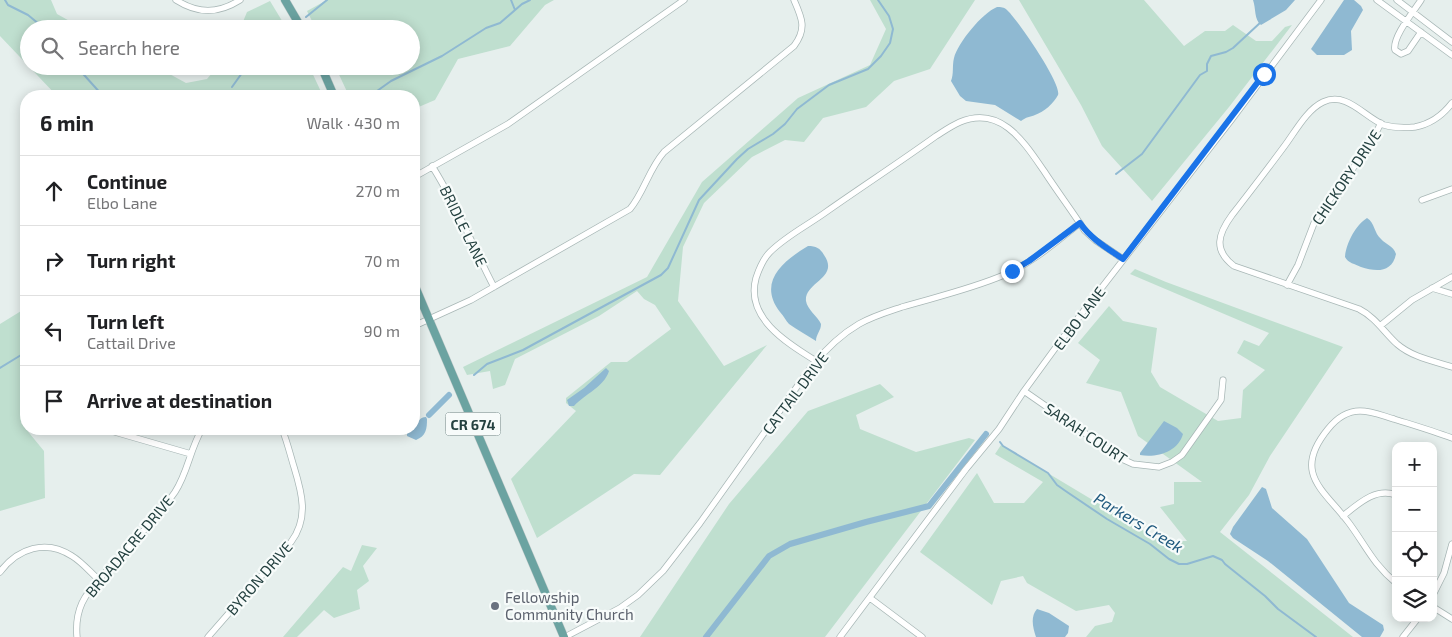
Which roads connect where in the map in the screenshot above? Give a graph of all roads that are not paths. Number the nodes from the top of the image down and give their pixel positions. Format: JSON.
{"nodes":[{"id":1,"x":176,"y":0,"type":"edge"},
{"id":2,"x":240,"y":0,"type":"edge"},
{"id":3,"x":285,"y":0,"type":"edge"},
{"id":4,"x":684,"y":0,"type":"edge"},
{"id":5,"x":794,"y":0,"type":"edge"},
{"id":6,"x":1321,"y":0,"type":"edge"},
{"id":7,"x":1378,"y":0,"type":"edge"},
{"id":8,"x":1397,"y":0,"type":"edge"},
{"id":9,"x":1421,"y":0,"type":"edge"},
{"id":10,"x":1413,"y":12,"type":"junction"},
{"id":11,"x":297,"y":20,"type":"edge"},
{"id":12,"x":1406,"y":21,"type":"junction"},
{"id":13,"x":1421,"y":32,"type":"junction"},
{"id":14,"x":1452,"y":42,"type":"edge"},
{"id":15,"x":1452,"y":55,"type":"edge"},
{"id":16,"x":325,"y":75,"type":"edge"},
{"id":17,"x":331,"y":90,"type":"edge"},
{"id":18,"x":1452,"y":103,"type":"edge"},
{"id":19,"x":1381,"y":123,"type":"junction"},
{"id":20,"x":432,"y":166,"type":"junction"},
{"id":21,"x":420,"y":173,"type":"edge"},
{"id":22,"x":1452,"y":189,"type":"edge"},
{"id":23,"x":1422,"y":200,"type":"dead end"},
{"id":24,"x":1080,"y":223,"type":"junction"},
{"id":25,"x":1123,"y":259,"type":"junction"},
{"id":26,"x":1452,"y":277,"type":"edge"},
{"id":27,"x":1287,"y":285,"type":"junction"},
{"id":28,"x":494,"y":287,"type":"junction"},
{"id":29,"x":1432,"y":288,"type":"junction"},
{"id":30,"x":1452,"y":294,"type":"edge"},
{"id":31,"x":420,"y":298,"type":"edge"},
{"id":32,"x":429,"y":320,"type":"junction"},
{"id":33,"x":420,"y":324,"type":"edge"},
{"id":34,"x":1380,"y":326,"type":"junction"},
{"id":35,"x":816,"y":362,"type":"junction"},
{"id":36,"x":1452,"y":367,"type":"edge"},
{"id":37,"x":1223,"y":380,"type":"dead end"},
{"id":38,"x":1024,"y":391,"type":"junction"},
{"id":39,"x":125,"y":435,"type":"edge"},
{"id":40,"x":199,"y":435,"type":"edge"},
{"id":41,"x":284,"y":435,"type":"edge"},
{"id":42,"x":1452,"y":438,"type":"edge"},
{"id":43,"x":191,"y":454,"type":"junction"},
{"id":44,"x":1392,"y":494,"type":"edge"},
{"id":45,"x":1343,"y":516,"type":"junction"},
{"id":46,"x":1452,"y":544,"type":"edge"},
{"id":47,"x":0,"y":572,"type":"edge"},
{"id":48,"x":1392,"y":579,"type":"edge"},
{"id":49,"x":99,"y":580,"type":"junction"},
{"id":50,"x":1437,"y":587,"type":"edge"},
{"id":51,"x":870,"y":598,"type":"junction"},
{"id":52,"x":1437,"y":610,"type":"edge"},
{"id":53,"x":1452,"y":619,"type":"edge"},
{"id":54,"x":1415,"y":622,"type":"edge"},
{"id":55,"x":77,"y":637,"type":"edge"},
{"id":56,"x":208,"y":637,"type":"edge"},
{"id":57,"x":564,"y":637,"type":"edge"},
{"id":58,"x":840,"y":637,"type":"edge"},
{"id":59,"x":922,"y":637,"type":"edge"},
{"id":60,"x":1403,"y":637,"type":"edge"}],
"edges":[{"from":1,"to":2,"type":"street"},
{"from":3,"to":11,"type":"main road"},
{"from":4,"to":20,"type":"street"},
{"from":5,"to":28,"type":"street"},
{"from":6,"to":25,"type":"street","name":"ELBO LANE"},
{"from":7,"to":12,"type":"street"},
{"from":8,"to":10,"type":"street"},
{"from":9,"to":10,"type":"street"},
{"from":10,"to":12,"type":"street"},
{"from":10,"to":14,"type":"street"},
{"from":12,"to":13,"type":"street"},
{"from":12,"to":13,"type":"street"},
{"from":13,"to":15,"type":"street"},
{"from":16,"to":17,"type":"main road"},
{"from":18,"to":19,"type":"street"},
{"from":19,"to":27,"type":"street","name":"CHICKORY DRIVE"},
{"from":19,"to":27,"type":"street"},
{"from":20,"to":21,"type":"street"},
{"from":20,"to":28,"type":"street","name":"BRIDLE LANE"},
{"from":22,"to":23,"type":"street"},
{"from":24,"to":25,"type":"street"},
{"from":24,"to":35,"type":"street","name":"CATTAIL DRIVE"},
{"from":24,"to":35,"type":"street"},
{"from":25,"to":38,"type":"street","name":"ELBO LANE"},
{"from":26,"to":29,"type":"street"},
{"from":27,"to":34,"type":"street"},
{"from":28,"to":32,"type":"street"},
{"from":29,"to":30,"type":"street"},
{"from":29,"to":34,"type":"street"},
{"from":31,"to":32,"type":"main road","number":"CR 674"},
{"from":32,"to":33,"type":"street"},
{"from":32,"to":57,"type":"main road","number":"CR 674"},
{"from":34,"to":36,"type":"street"},
{"from":35,"to":57,"type":"street","name":"CATTAIL DRIVE"},
{"from":37,"to":38,"type":"street","name":"SARAH COURT"},
{"from":38,"to":51,"type":"street","name":"ELBO LANE"},
{"from":39,"to":43,"type":"street"},
{"from":40,"to":43,"type":"street","name":"BROADACRE DRIVE"},
{"from":41,"to":56,"type":"street","name":"BYRON DRIVE"},
{"from":42,"to":45,"type":"street"},
{"from":43,"to":49,"type":"street","name":"BROADACRE DRIVE"},
{"from":44,"to":45,"type":"street"},
{"from":45,"to":48,"type":"street"},
{"from":46,"to":50,"type":"street"},
{"from":47,"to":49,"type":"street"},
{"from":49,"to":55,"type":"street","name":"BROADACRE DRIVE"},
{"from":51,"to":58,"type":"street","name":"ELBO LANE"},
{"from":51,"to":59,"type":"street"},
{"from":52,"to":53,"type":"street"},
{"from":54,"to":60,"type":"street"}]}
